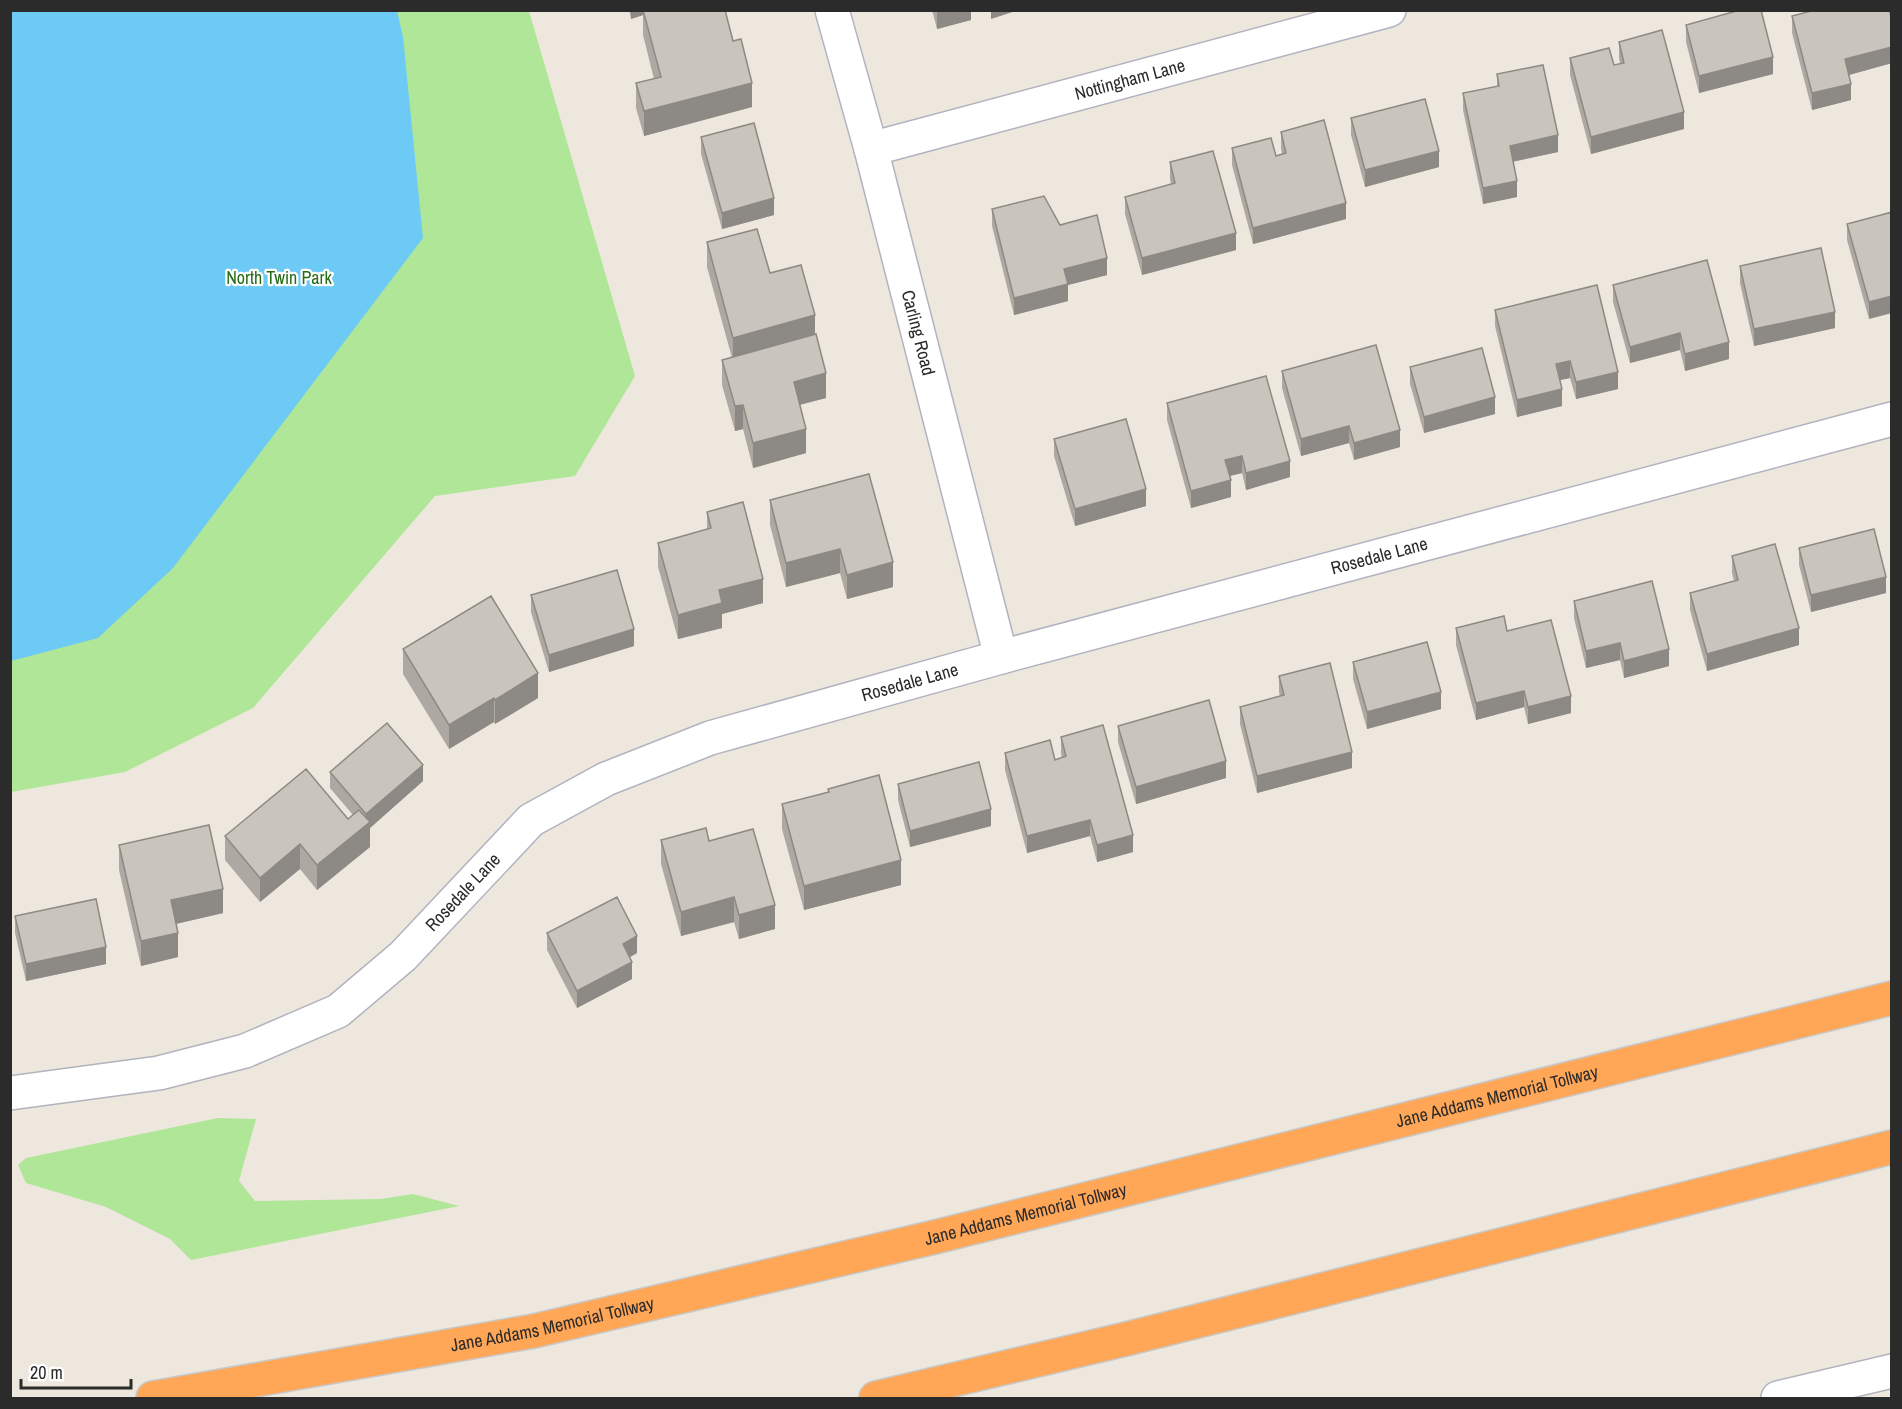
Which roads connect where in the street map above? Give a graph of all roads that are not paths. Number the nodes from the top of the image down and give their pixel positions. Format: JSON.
{"nodes":[{"id":1,"x":832,"y":10,"type":"edge"},
{"id":2,"x":1389,"y":10,"type":"edge"},
{"id":3,"x":871,"y":149,"type":"junction"},
{"id":4,"x":1892,"y":419,"type":"edge"},
{"id":5,"x":1001,"y":657,"type":"junction"},
{"id":6,"x":1892,"y":998,"type":"edge"},
{"id":7,"x":10,"y":1093,"type":"edge"},
{"id":8,"x":1892,"y":1147,"type":"edge"},
{"id":9,"x":1892,"y":1371,"type":"edge"},
{"id":10,"x":153,"y":1398,"type":"edge"},
{"id":11,"x":876,"y":1398,"type":"edge"},
{"id":12,"x":1778,"y":1398,"type":"edge"}],
"edges":[{"from":1,"to":3,"type":"street","name":"Carling Road"},
{"from":2,"to":3,"type":"street","name":"Nottingham Lane"},
{"from":3,"to":5,"type":"street","name":"Carling Road"},
{"from":4,"to":5,"type":"street","name":"Rosedale Lane"},
{"from":5,"to":7,"type":"street","name":"Rosedale Lane"},
{"from":6,"to":10,"type":"highway","name":"Jane Addams Memorial Tollway"},
{"from":8,"to":11,"type":"highway"},
{"from":9,"to":12,"type":"street"}]}
